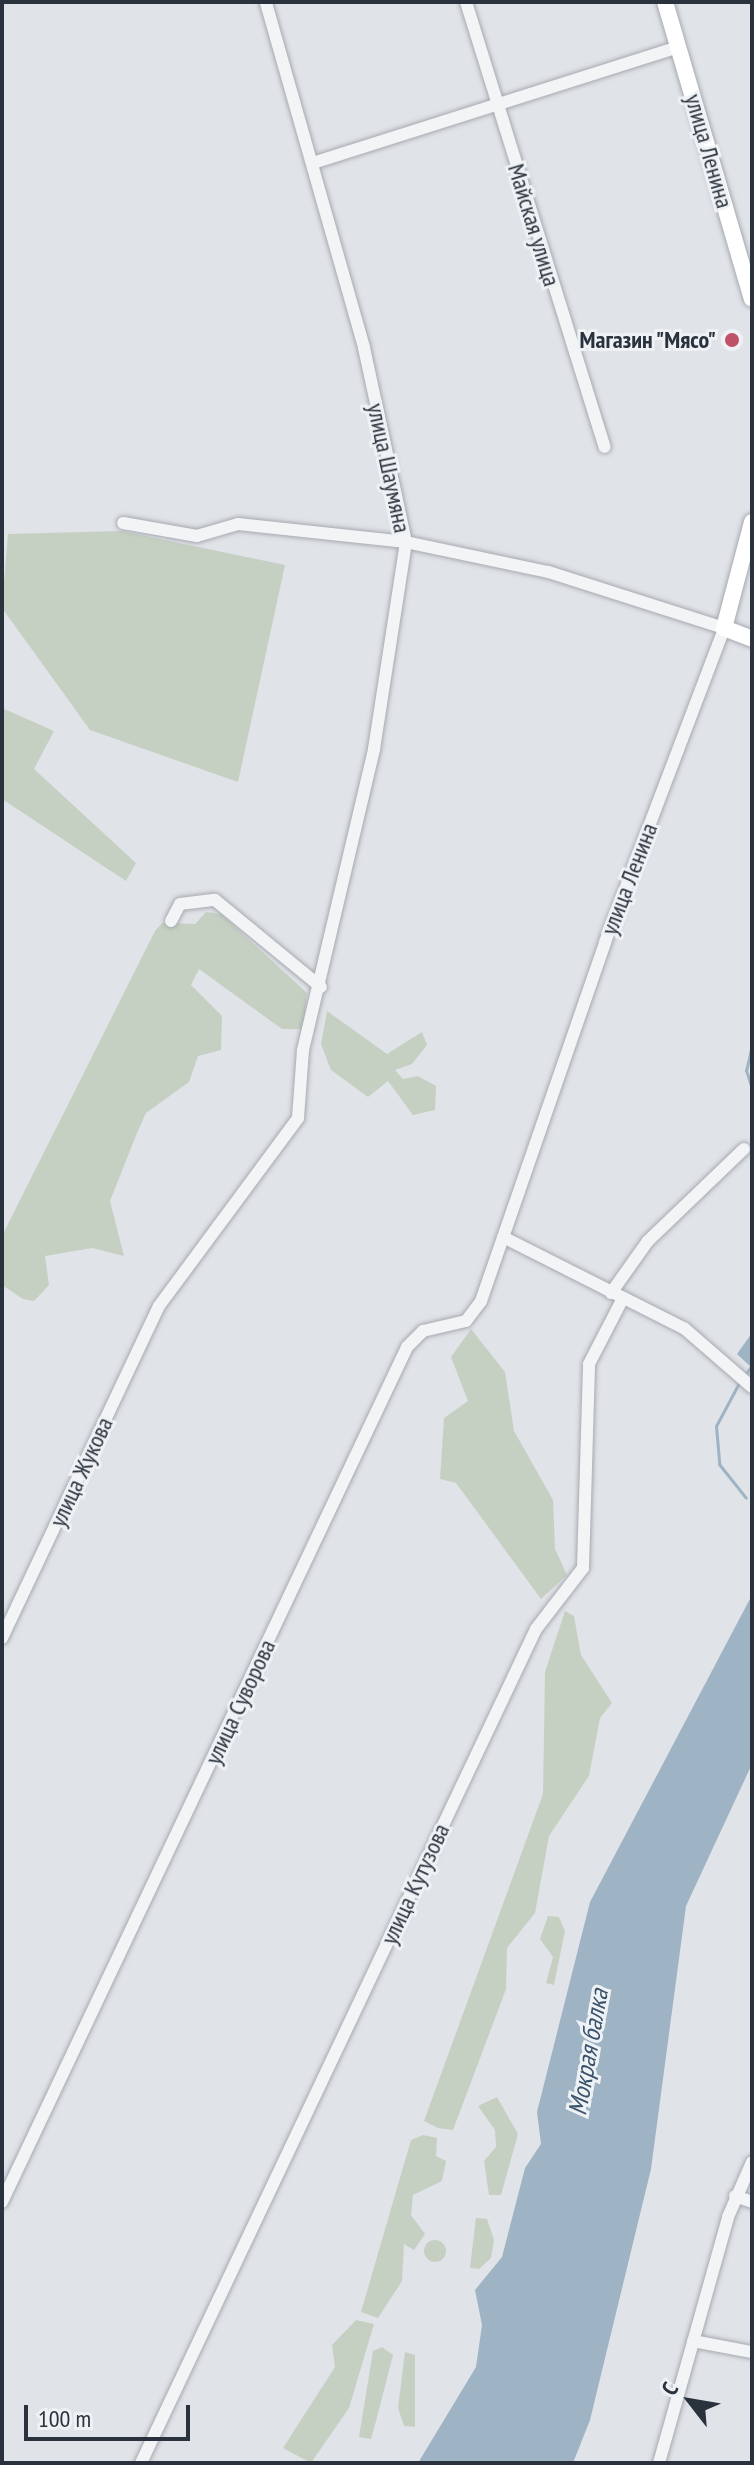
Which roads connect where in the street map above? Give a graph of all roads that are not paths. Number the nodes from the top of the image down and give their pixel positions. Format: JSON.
{"nodes":[{"id":1,"x":266,"y":2,"type":"edge"},
{"id":2,"x":466,"y":2,"type":"edge"},
{"id":3,"x":665,"y":2,"type":"edge"},
{"id":4,"x":679,"y":47,"type":"junction"},
{"id":5,"x":497,"y":105,"type":"junction"},
{"id":6,"x":313,"y":163,"type":"junction"},
{"id":7,"x":752,"y":299,"type":"edge"},
{"id":8,"x":605,"y":447,"type":"dead end"},
{"id":9,"x":752,"y":522,"type":"edge"},
{"id":10,"x":123,"y":523,"type":"dead end"},
{"id":11,"x":406,"y":542,"type":"junction"},
{"id":12,"x":724,"y":628,"type":"junction"},
{"id":13,"x":752,"y":639,"type":"edge"},
{"id":14,"x":171,"y":921,"type":"dead end"},
{"id":15,"x":321,"y":987,"type":"junction"},
{"id":16,"x":744,"y":1149,"type":"dead end"},
{"id":17,"x":503,"y":1237,"type":"junction"},
{"id":18,"x":617,"y":1296,"type":"junction"},
{"id":19,"x":159,"y":1306,"type":"joint"},
{"id":20,"x":752,"y":1387,"type":"edge"},
{"id":21,"x":2,"y":1638,"type":"edge"},
{"id":22,"x":752,"y":2162,"type":"edge"},
{"id":23,"x":735,"y":2196,"type":"junction"},
{"id":24,"x":2,"y":2202,"type":"edge"},
{"id":25,"x":752,"y":2202,"type":"edge"},
{"id":26,"x":693,"y":2341,"type":"junction"},
{"id":27,"x":752,"y":2352,"type":"edge"},
{"id":28,"x":141,"y":2463,"type":"edge"},
{"id":29,"x":659,"y":2463,"type":"edge"}],
"edges":[{"from":1,"to":6,"type":"street","name":"улица Шаумяна"},
{"from":2,"to":5,"type":"street","name":"Майская улица"},
{"from":3,"to":4,"type":"street","name":"улица Ленина"},
{"from":4,"to":5,"type":"street"},
{"from":4,"to":7,"type":"street","name":"улица Ленина"},
{"from":5,"to":6,"type":"street"},
{"from":5,"to":8,"type":"street","name":"Майская улица"},
{"from":6,"to":11,"type":"street","name":"улица Шаумяна"},
{"from":9,"to":12,"type":"street","name":"улица Ленина"},
{"from":10,"to":11,"type":"street"},
{"from":11,"to":12,"type":"street"},
{"from":11,"to":15,"type":"street","name":"улица Шаумяна"},
{"from":12,"to":13,"type":"street"},
{"from":12,"to":17,"type":"street","name":"улица Ленина"},
{"from":14,"to":15,"type":"street"},
{"from":15,"to":19,"type":"street","name":"улица Шаумяна"},
{"from":16,"to":18,"type":"street","name":"улица Кутузова"},
{"from":17,"to":18,"type":"street"},
{"from":17,"to":24,"type":"street","name":"улица Суворова"},
{"from":18,"to":20,"type":"street"},
{"from":18,"to":28,"type":"street","name":"улица Кутузова"},
{"from":19,"to":21,"type":"street","name":"улица Жукова"},
{"from":22,"to":23,"type":"street"},
{"from":23,"to":25,"type":"street"},
{"from":23,"to":26,"type":"street"},
{"from":26,"to":27,"type":"street"},
{"from":26,"to":29,"type":"street"}]}
